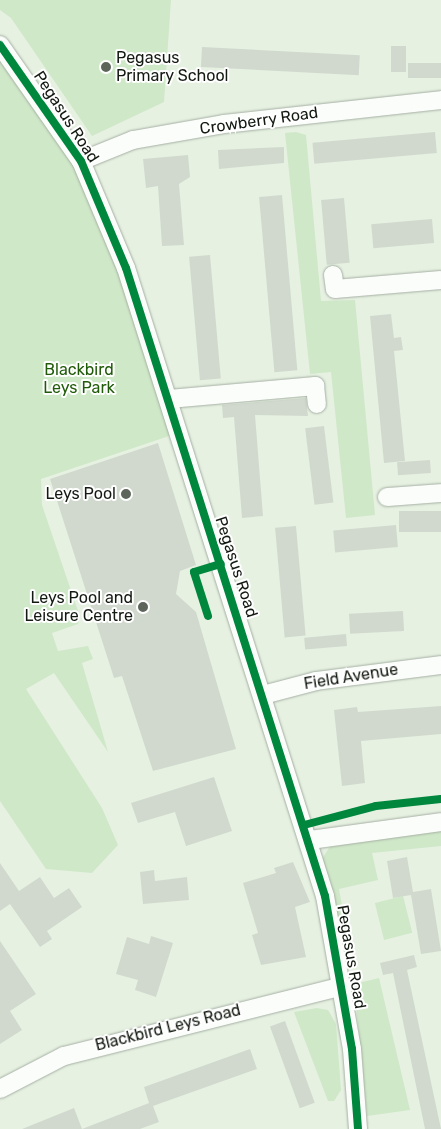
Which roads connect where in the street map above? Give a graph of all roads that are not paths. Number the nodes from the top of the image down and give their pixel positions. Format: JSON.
{"nodes":[{"id":1,"x":0,"y":46,"type":"edge"},
{"id":2,"x":441,"y":100,"type":"edge"},
{"id":3,"x":81,"y":161,"type":"junction"},
{"id":4,"x":333,"y":275,"type":"dead end"},
{"id":5,"x":441,"y":280,"type":"edge"},
{"id":6,"x":169,"y":398,"type":"junction"},
{"id":7,"x":317,"y":404,"type":"dead end"},
{"id":8,"x":441,"y":493,"type":"edge"},
{"id":9,"x":388,"y":497,"type":"dead end"},
{"id":10,"x":441,"y":665,"type":"edge"},
{"id":11,"x":263,"y":695,"type":"junction"},
{"id":12,"x":441,"y":822,"type":"edge"},
{"id":13,"x":310,"y":840,"type":"junction"},
{"id":14,"x":343,"y":986,"type":"junction"},
{"id":15,"x":0,"y":1089,"type":"edge"},
{"id":16,"x":358,"y":1129,"type":"edge"}],
"edges":[{"from":1,"to":3,"type":"street","name":"Pegasus Road"},
{"from":2,"to":3,"type":"street","name":"Crowberry Road"},
{"from":3,"to":6,"type":"street","name":"Pegasus Road"},
{"from":4,"to":5,"type":"street"},
{"from":6,"to":7,"type":"street"},
{"from":6,"to":11,"type":"street","name":"Pegasus Road"},
{"from":8,"to":9,"type":"street"},
{"from":10,"to":11,"type":"street","name":"Field Avenue"},
{"from":11,"to":13,"type":"street","name":"Pegasus Road"},
{"from":12,"to":13,"type":"street"},
{"from":13,"to":14,"type":"street","name":"Pegasus Road"},
{"from":14,"to":15,"type":"street","name":"Blackbird Leys Road"},
{"from":14,"to":16,"type":"street","name":"Pegasus Road"}]}
